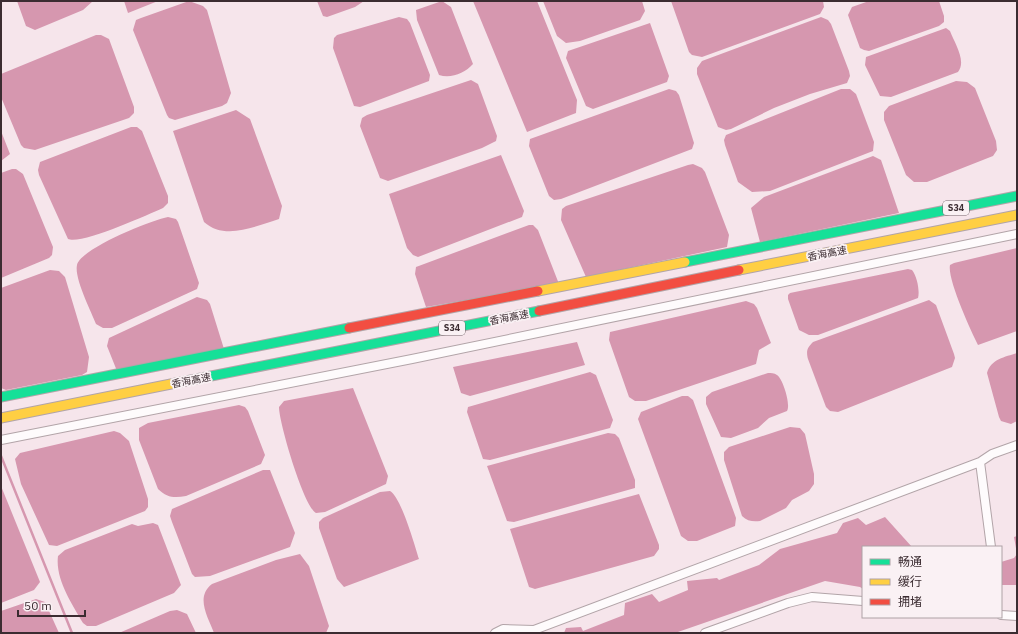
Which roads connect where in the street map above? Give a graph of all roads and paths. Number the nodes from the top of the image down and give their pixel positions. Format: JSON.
{"nodes":[{"id":1,"x":1017,"y":196,"type":"edge"},
{"id":2,"x":1017,"y":215,"type":"edge"},
{"id":3,"x":1017,"y":234,"type":"edge"},
{"id":4,"x":1,"y":397,"type":"edge"},
{"id":5,"x":1,"y":418,"type":"edge"},
{"id":6,"x":1,"y":440,"type":"edge"},
{"id":7,"x":1017,"y":445,"type":"edge"},
{"id":8,"x":980,"y":462,"type":"junction"},
{"id":9,"x":991,"y":546,"type":"edge"},
{"id":10,"x":862,"y":601,"type":"edge"},
{"id":11,"x":1002,"y":615,"type":"edge"},
{"id":12,"x":1017,"y":616,"type":"edge"},
{"id":13,"x":495,"y":633,"type":"edge"},
{"id":14,"x":705,"y":633,"type":"edge"}],
"edges":[{"from":1,"to":4,"type":"highway","name":"香海高速","number":"S34"},
{"from":2,"to":5,"type":"highway","name":"香海高速","number":"S34"},
{"from":3,"to":6,"type":"street"},
{"from":7,"to":8,"type":"street"},
{"from":8,"to":9,"type":"street"},
{"from":8,"to":13,"type":"street"},
{"from":10,"to":14,"type":"street"},
{"from":11,"to":12,"type":"street"}]}
